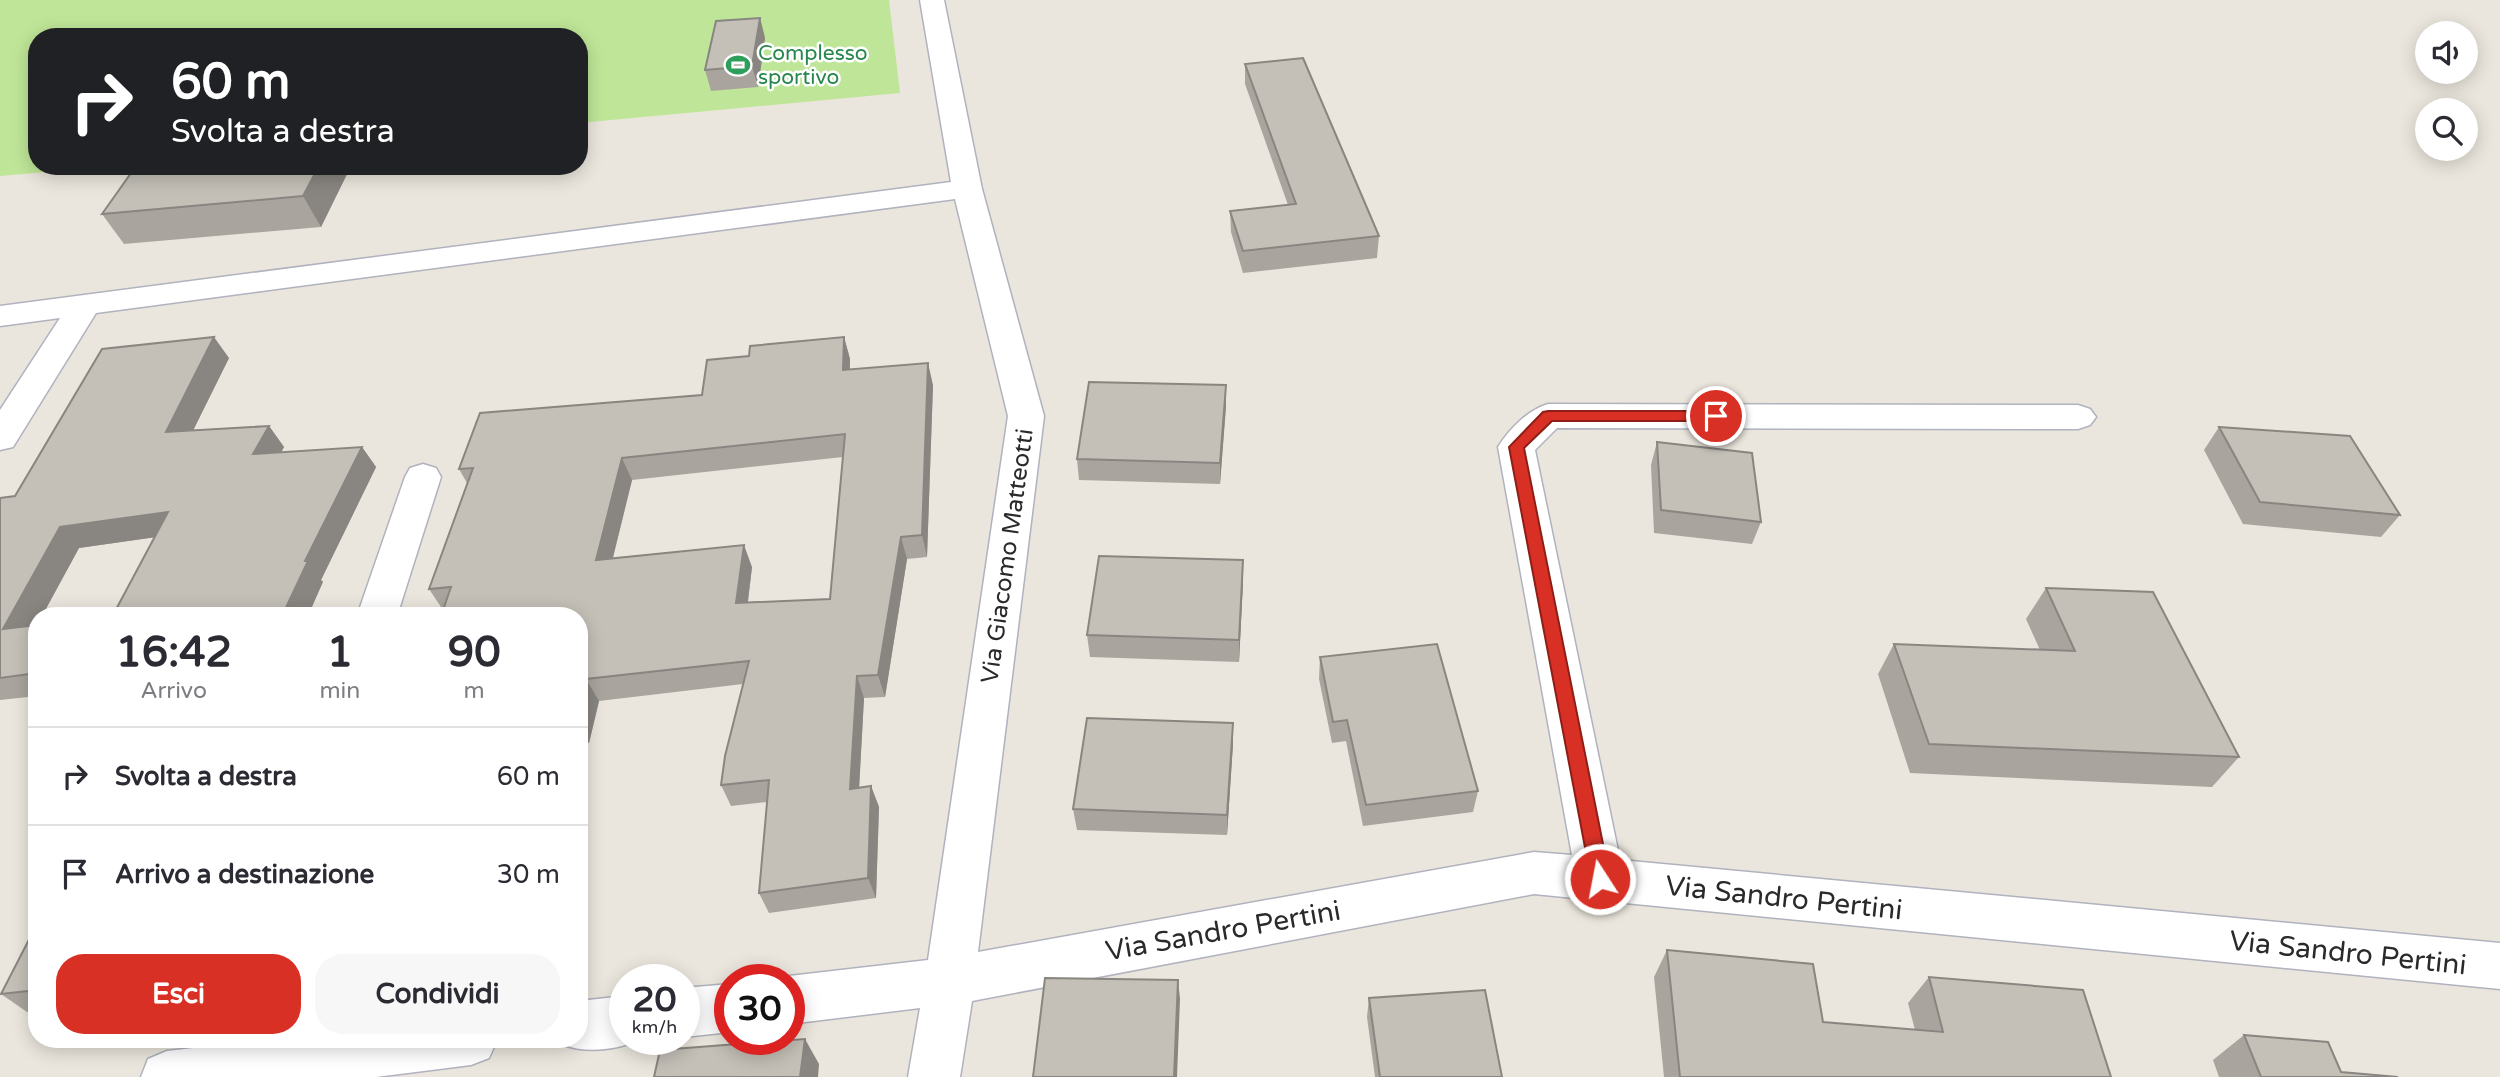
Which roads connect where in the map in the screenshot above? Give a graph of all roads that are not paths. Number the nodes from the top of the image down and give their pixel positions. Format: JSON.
{"nodes":[{"id":1,"x":932,"y":0,"type":"edge"},
{"id":2,"x":967,"y":189,"type":"junction"},
{"id":3,"x":85,"y":305,"type":"junction"},
{"id":4,"x":0,"y":316,"type":"edge"},
{"id":5,"x":2078,"y":418,"type":"dead end"},
{"id":6,"x":0,"y":438,"type":"edge"},
{"id":7,"x":423,"y":477,"type":"dead end"},
{"id":8,"x":380,"y":607,"type":"edge"},
{"id":9,"x":1600,"y":879,"type":"junction"},
{"id":10,"x":2500,"y":966,"type":"edge"},
{"id":11,"x":950,"y":981,"type":"junction"},
{"id":12,"x":805,"y":998,"type":"edge"},
{"id":13,"x":609,"y":1023,"type":"edge"},
{"id":14,"x":588,"y":1025,"type":"edge"},
{"id":15,"x":383,"y":1048,"type":"edge"},
{"id":16,"x":228,"y":1062,"type":"edge"},
{"id":17,"x":167,"y":1077,"type":"edge"},
{"id":18,"x":934,"y":1077,"type":"edge"}],
"edges":[{"from":1,"to":2,"type":"street","name":"Via Giacomo Matteotti"},
{"from":2,"to":3,"type":"street"},
{"from":2,"to":11,"type":"street","name":"Via Giacomo Matteotti"},
{"from":3,"to":4,"type":"street"},
{"from":3,"to":6,"type":"street"},
{"from":5,"to":9,"type":"street"},
{"from":7,"to":8,"type":"street"},
{"from":9,"to":10,"type":"street","name":"Via Sandro Pertini"},
{"from":9,"to":11,"type":"street","name":"Via Sandro Pertini"},
{"from":11,"to":12,"type":"street","name":"Via Sandro Pertini"},
{"from":11,"to":18,"type":"street","name":"Via Giacomo Matteotti"},
{"from":13,"to":14,"type":"street"},
{"from":15,"to":16,"type":"street"},
{"from":16,"to":17,"type":"street"}]}
